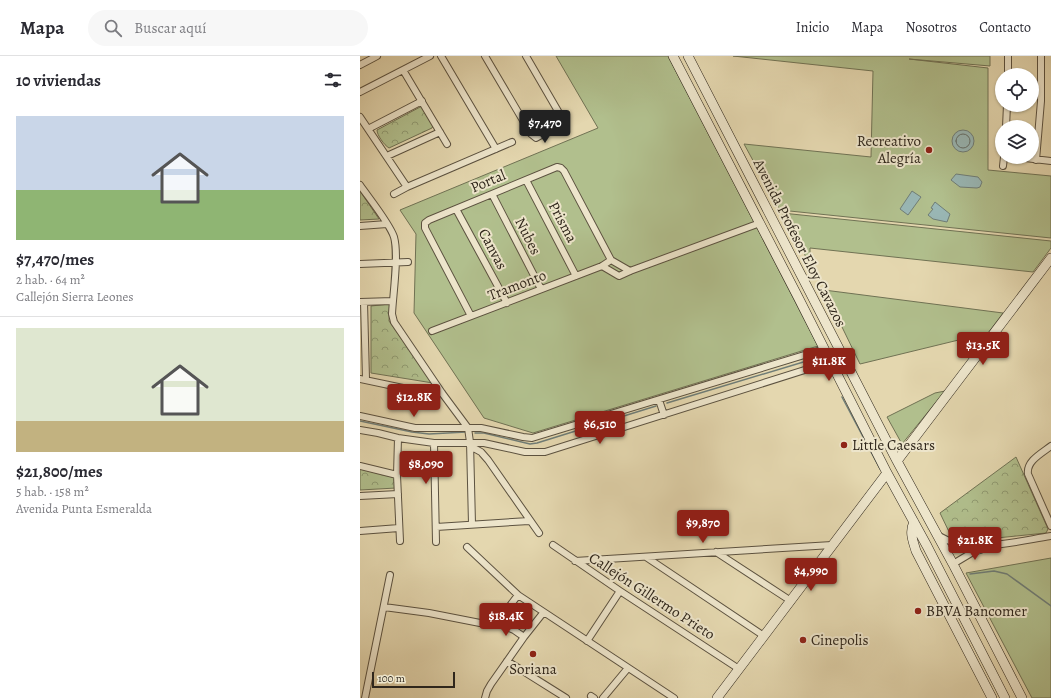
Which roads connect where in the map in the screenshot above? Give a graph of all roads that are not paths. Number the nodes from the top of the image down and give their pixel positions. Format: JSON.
{"nodes":[{"id":1,"x":377,"y":56,"type":"edge"},
{"id":2,"x":430,"y":56,"type":"edge"},
{"id":3,"x":441,"y":56,"type":"edge"},
{"id":4,"x":485,"y":56,"type":"edge"},
{"id":5,"x":526,"y":56,"type":"edge"},
{"id":6,"x":673,"y":56,"type":"edge"},
{"id":7,"x":688,"y":56,"type":"edge"},
{"id":8,"x":1008,"y":56,"type":"edge"},
{"id":9,"x":1041,"y":56,"type":"edge"},
{"id":10,"x":360,"y":65,"type":"edge"},
{"id":11,"x":1008,"y":68,"type":"edge"},
{"id":12,"x":403,"y":70,"type":"junction"},
{"id":13,"x":360,"y":92,"type":"edge"},
{"id":14,"x":422,"y":101,"type":"junction"},
{"id":15,"x":360,"y":117,"type":"edge"},
{"id":16,"x":1039,"y":125,"type":"edge"},
{"id":17,"x":368,"y":129,"type":"junction"},
{"id":18,"x":440,"y":132,"type":"junction"},
{"id":19,"x":512,"y":142,"type":"dead end"},
{"id":20,"x":447,"y":144,"type":"dead end"},
{"id":21,"x":496,"y":148,"type":"junction"},
{"id":22,"x":722,"y":150,"type":"junction"},
{"id":23,"x":387,"y":156,"type":"junction"},
{"id":24,"x":742,"y":160,"type":"junction"},
{"id":25,"x":1039,"y":160,"type":"edge"},
{"id":26,"x":1051,"y":161,"type":"edge"},
{"id":27,"x":736,"y":176,"type":"junction"},
{"id":28,"x":526,"y":180,"type":"junction"},
{"id":29,"x":360,"y":185,"type":"edge"},
{"id":30,"x":407,"y":187,"type":"junction"},
{"id":31,"x":755,"y":187,"type":"junction"},
{"id":32,"x":394,"y":194,"type":"dead end"},
{"id":33,"x":492,"y":194,"type":"junction"},
{"id":34,"x":456,"y":209,"type":"junction"},
{"id":35,"x":760,"y":223,"type":"junction"},
{"id":36,"x":387,"y":224,"type":"junction"},
{"id":37,"x":360,"y":226,"type":"edge"},
{"id":38,"x":1051,"y":258,"type":"edge"},
{"id":39,"x":611,"y":260,"type":"junction"},
{"id":40,"x":408,"y":262,"type":"dead end"},
{"id":41,"x":395,"y":263,"type":"junction"},
{"id":42,"x":360,"y":264,"type":"edge"},
{"id":43,"x":602,"y":266,"type":"junction"},
{"id":44,"x":630,"y":271,"type":"junction"},
{"id":45,"x":576,"y":276,"type":"junction"},
{"id":46,"x":541,"y":289,"type":"junction"},
{"id":47,"x":393,"y":301,"type":"junction"},
{"id":48,"x":362,"y":302,"type":"edge"},
{"id":49,"x":507,"y":303,"type":"junction"},
{"id":50,"x":471,"y":316,"type":"junction"},
{"id":51,"x":432,"y":331,"type":"dead end"},
{"id":52,"x":824,"y":349,"type":"junction"},
{"id":53,"x":830,"y":362,"type":"junction"},
{"id":54,"x":363,"y":379,"type":"edge"},
{"id":55,"x":442,"y":393,"type":"junction"},
{"id":56,"x":659,"y":400,"type":"junction"},
{"id":57,"x":664,"y":414,"type":"junction"},
{"id":58,"x":360,"y":416,"type":"edge"},
{"id":59,"x":468,"y":428,"type":"junction"},
{"id":60,"x":360,"y":430,"type":"edge"},
{"id":61,"x":398,"y":438,"type":"junction"},
{"id":62,"x":434,"y":443,"type":"junction"},
{"id":63,"x":470,"y":444,"type":"junction"},
{"id":64,"x":1051,"y":446,"type":"edge"},
{"id":65,"x":897,"y":461,"type":"junction"},
{"id":66,"x":360,"y":466,"type":"edge"},
{"id":67,"x":887,"y":473,"type":"junction"},
{"id":68,"x":397,"y":475,"type":"junction"},
{"id":69,"x":398,"y":494,"type":"junction"},
{"id":70,"x":360,"y":496,"type":"edge"},
{"id":71,"x":529,"y":521,"type":"junction"},
{"id":72,"x":914,"y":522,"type":"junction"},
{"id":73,"x":472,"y":524,"type":"junction"},
{"id":74,"x":1051,"y":526,"type":"edge"},
{"id":75,"x":436,"y":527,"type":"junction"},
{"id":76,"x":399,"y":528,"type":"junction"},
{"id":77,"x":360,"y":531,"type":"edge"},
{"id":78,"x":539,"y":533,"type":"dead end"},
{"id":79,"x":937,"y":535,"type":"junction"},
{"id":80,"x":1051,"y":536,"type":"edge"},
{"id":81,"x":400,"y":541,"type":"dead end"},
{"id":82,"x":436,"y":542,"type":"dead end"},
{"id":83,"x":832,"y":544,"type":"junction"},
{"id":84,"x":553,"y":545,"type":"dead end"},
{"id":85,"x":992,"y":545,"type":"junction"},
{"id":86,"x":927,"y":546,"type":"junction"},
{"id":87,"x":467,"y":547,"type":"dead end"},
{"id":88,"x":716,"y":552,"type":"junction"},
{"id":89,"x":645,"y":556,"type":"junction"},
{"id":90,"x":575,"y":561,"type":"junction"},
{"id":91,"x":953,"y":564,"type":"junction"},
{"id":92,"x":390,"y":575,"type":"dead end"},
{"id":93,"x":620,"y":591,"type":"junction"},
{"id":94,"x":518,"y":595,"type":"junction"},
{"id":95,"x":791,"y":601,"type":"junction"},
{"id":96,"x":384,"y":607,"type":"junction"},
{"id":97,"x":959,"y":609,"type":"junction"},
{"id":98,"x":544,"y":613,"type":"junction"},
{"id":99,"x":953,"y":622,"type":"junction"},
{"id":100,"x":497,"y":623,"type":"junction"},
{"id":101,"x":764,"y":636,"type":"junction"},
{"id":102,"x":524,"y":637,"type":"junction"},
{"id":103,"x":587,"y":640,"type":"junction"},
{"id":104,"x":507,"y":661,"type":"junction"},
{"id":105,"x":976,"y":666,"type":"junction"},
{"id":106,"x":628,"y":668,"type":"junction"},
{"id":107,"x":739,"y":668,"type":"junction"},
{"id":108,"x":991,"y":672,"type":"junction"},
{"id":109,"x":365,"y":698,"type":"edge"},
{"id":110,"x":485,"y":698,"type":"edge"},
{"id":111,"x":566,"y":698,"type":"edge"},
{"id":112,"x":603,"y":698,"type":"edge"},
{"id":113,"x":674,"y":698,"type":"edge"},
{"id":114,"x":717,"y":698,"type":"edge"},
{"id":115,"x":992,"y":698,"type":"edge"},
{"id":116,"x":1005,"y":698,"type":"edge"},
{"id":117,"x":1022,"y":698,"type":"edge"}],
"edges":[{"from":1,"to":10,"type":"street"},
{"from":2,"to":12,"type":"street"},
{"from":3,"to":21,"type":"street"},
{"from":4,"to":5,"type":"street"},
{"from":6,"to":22,"type":"main road","name":"Avenida Profesor Eloy Cavazos"},
{"from":7,"to":24,"type":"main road","name":"Avenida Profesor Eloy Cavazos"},
{"from":8,"to":11,"type":"street"},
{"from":9,"to":16,"type":"street"},
{"from":12,"to":13,"type":"street"},
{"from":12,"to":14,"type":"street"},
{"from":14,"to":17,"type":"street"},
{"from":14,"to":18,"type":"street"},
{"from":15,"to":17,"type":"street"},
{"from":17,"to":23,"type":"street"},
{"from":18,"to":20,"type":"street"},
{"from":18,"to":23,"type":"street"},
{"from":19,"to":21,"type":"street"},
{"from":21,"to":30,"type":"street"},
{"from":22,"to":24,"type":"main road"},
{"from":22,"to":27,"type":"main road","name":"Avenida Profesor Eloy Cavazos"},
{"from":23,"to":30,"type":"street"},
{"from":24,"to":31,"type":"main road","name":"Avenida Profesor Eloy Cavazos"},
{"from":25,"to":26,"type":"street"},
{"from":27,"to":31,"type":"main road"},
{"from":27,"to":35,"type":"main road","name":"Avenida Profesor Eloy Cavazos"},
{"from":28,"to":33,"type":"street","name":"Portal"},
{"from":28,"to":39,"type":"street","name":"Portal"},
{"from":28,"to":45,"type":"street","name":"Prisma"},
{"from":29,"to":36,"type":"street"},
{"from":30,"to":32,"type":"street"},
{"from":31,"to":65,"type":"main road","name":"Avenida Profesor Eloy Cavazos"},
{"from":33,"to":34,"type":"street","name":"Portal"},
{"from":33,"to":46,"type":"street","name":"Nubes"},
{"from":34,"to":49,"type":"street","name":"Canvas"},
{"from":34,"to":50,"type":"street","name":"Portal"},
{"from":35,"to":44,"type":"street"},
{"from":35,"to":52,"type":"main road","name":"Avenida Profesor Eloy Cavazos"},
{"from":36,"to":37,"type":"street"},
{"from":36,"to":41,"type":"street"},
{"from":38,"to":65,"type":"main road"},
{"from":39,"to":43,"type":"street","name":"Tramonto"},
{"from":39,"to":44,"type":"street"},
{"from":40,"to":41,"type":"street"},
{"from":41,"to":42,"type":"street"},
{"from":41,"to":47,"type":"street"},
{"from":43,"to":44,"type":"street"},
{"from":43,"to":45,"type":"street","name":"Tramonto"},
{"from":45,"to":46,"type":"street","name":"Tramonto"},
{"from":46,"to":49,"type":"street","name":"Tramonto"},
{"from":47,"to":48,"type":"street"},
{"from":47,"to":55,"type":"street"},
{"from":48,"to":54,"type":"street"},
{"from":49,"to":50,"type":"street","name":"Tramonto"},
{"from":50,"to":51,"type":"street","name":"Tramonto"},
{"from":52,"to":53,"type":"main road","name":"Avenida Profesor Eloy Cavazos"},
{"from":52,"to":56,"type":"street"},
{"from":53,"to":57,"type":"street"},
{"from":53,"to":67,"type":"main road","name":"Avenida Profesor Eloy Cavazos"},
{"from":54,"to":55,"type":"street"},
{"from":55,"to":59,"type":"street"},
{"from":56,"to":57,"type":"street"},
{"from":56,"to":59,"type":"street"},
{"from":57,"to":63,"type":"street"},
{"from":58,"to":59,"type":"street"},
{"from":59,"to":63,"type":"street"},
{"from":60,"to":61,"type":"street"},
{"from":61,"to":62,"type":"street"},
{"from":61,"to":68,"type":"street"},
{"from":62,"to":63,"type":"street"},
{"from":62,"to":75,"type":"street"},
{"from":63,"to":71,"type":"street"},
{"from":63,"to":73,"type":"street"},
{"from":64,"to":74,"type":"street"},
{"from":65,"to":79,"type":"main road","name":"Avenida Profesor Eloy Cavazos"},
{"from":66,"to":68,"type":"street"},
{"from":67,"to":72,"type":"main road","name":"Avenida Profesor Eloy Cavazos"},
{"from":67,"to":83,"type":"main road"},
{"from":68,"to":69,"type":"street"},
{"from":69,"to":70,"type":"street"},
{"from":69,"to":76,"type":"street"},
{"from":71,"to":73,"type":"street"},
{"from":71,"to":78,"type":"street"},
{"from":72,"to":86,"type":"main road","name":"Avenida Profesor Eloy Cavazos"},
{"from":72,"to":99,"type":"main road"},
{"from":73,"to":75,"type":"street"},
{"from":75,"to":82,"type":"street"},
{"from":76,"to":77,"type":"street"},
{"from":76,"to":81,"type":"street"},
{"from":79,"to":85,"type":"street"},
{"from":79,"to":91,"type":"main road","name":"Avenida Profesor Eloy Cavazos"},
{"from":80,"to":85,"type":"street"},
{"from":83,"to":88,"type":"street"},
{"from":83,"to":95,"type":"main road"},
{"from":84,"to":90,"type":"street","name":"Callejón Gillermo Prieto"},
{"from":85,"to":91,"type":"street"},
{"from":86,"to":91,"type":"main road"},
{"from":86,"to":97,"type":"main road","name":"Avenida Profesor Eloy Cavazos"},
{"from":87,"to":94,"type":"street"},
{"from":88,"to":89,"type":"street"},
{"from":88,"to":95,"type":"street"},
{"from":89,"to":90,"type":"street"},
{"from":89,"to":101,"type":"street"},
{"from":90,"to":93,"type":"street","name":"Callejón Gillermo Prieto"},
{"from":91,"to":117,"type":"main road","name":"Avenida Profesor Eloy Cavazos"},
{"from":92,"to":96,"type":"street"},
{"from":93,"to":103,"type":"street"},
{"from":93,"to":107,"type":"street","name":"Callejón Gillermo Prieto"},
{"from":94,"to":98,"type":"street"},
{"from":94,"to":100,"type":"street"},
{"from":95,"to":101,"type":"main road"},
{"from":96,"to":100,"type":"street"},
{"from":96,"to":109,"type":"street"},
{"from":97,"to":99,"type":"main road"},
{"from":97,"to":108,"type":"main road","name":"Avenida Profesor Eloy Cavazos"},
{"from":98,"to":102,"type":"street"},
{"from":98,"to":103,"type":"street"},
{"from":99,"to":105,"type":"main road"},
{"from":100,"to":102,"type":"street"},
{"from":101,"to":107,"type":"main road"},
{"from":102,"to":104,"type":"street"},
{"from":103,"to":106,"type":"street"},
{"from":104,"to":110,"type":"street"},
{"from":104,"to":111,"type":"street"},
{"from":105,"to":108,"type":"main road"},
{"from":105,"to":115,"type":"main road"},
{"from":106,"to":112,"type":"street"},
{"from":106,"to":113,"type":"street"},
{"from":107,"to":114,"type":"main road"},
{"from":108,"to":116,"type":"main road","name":"Avenida Profesor Eloy Cavazos"}]}
